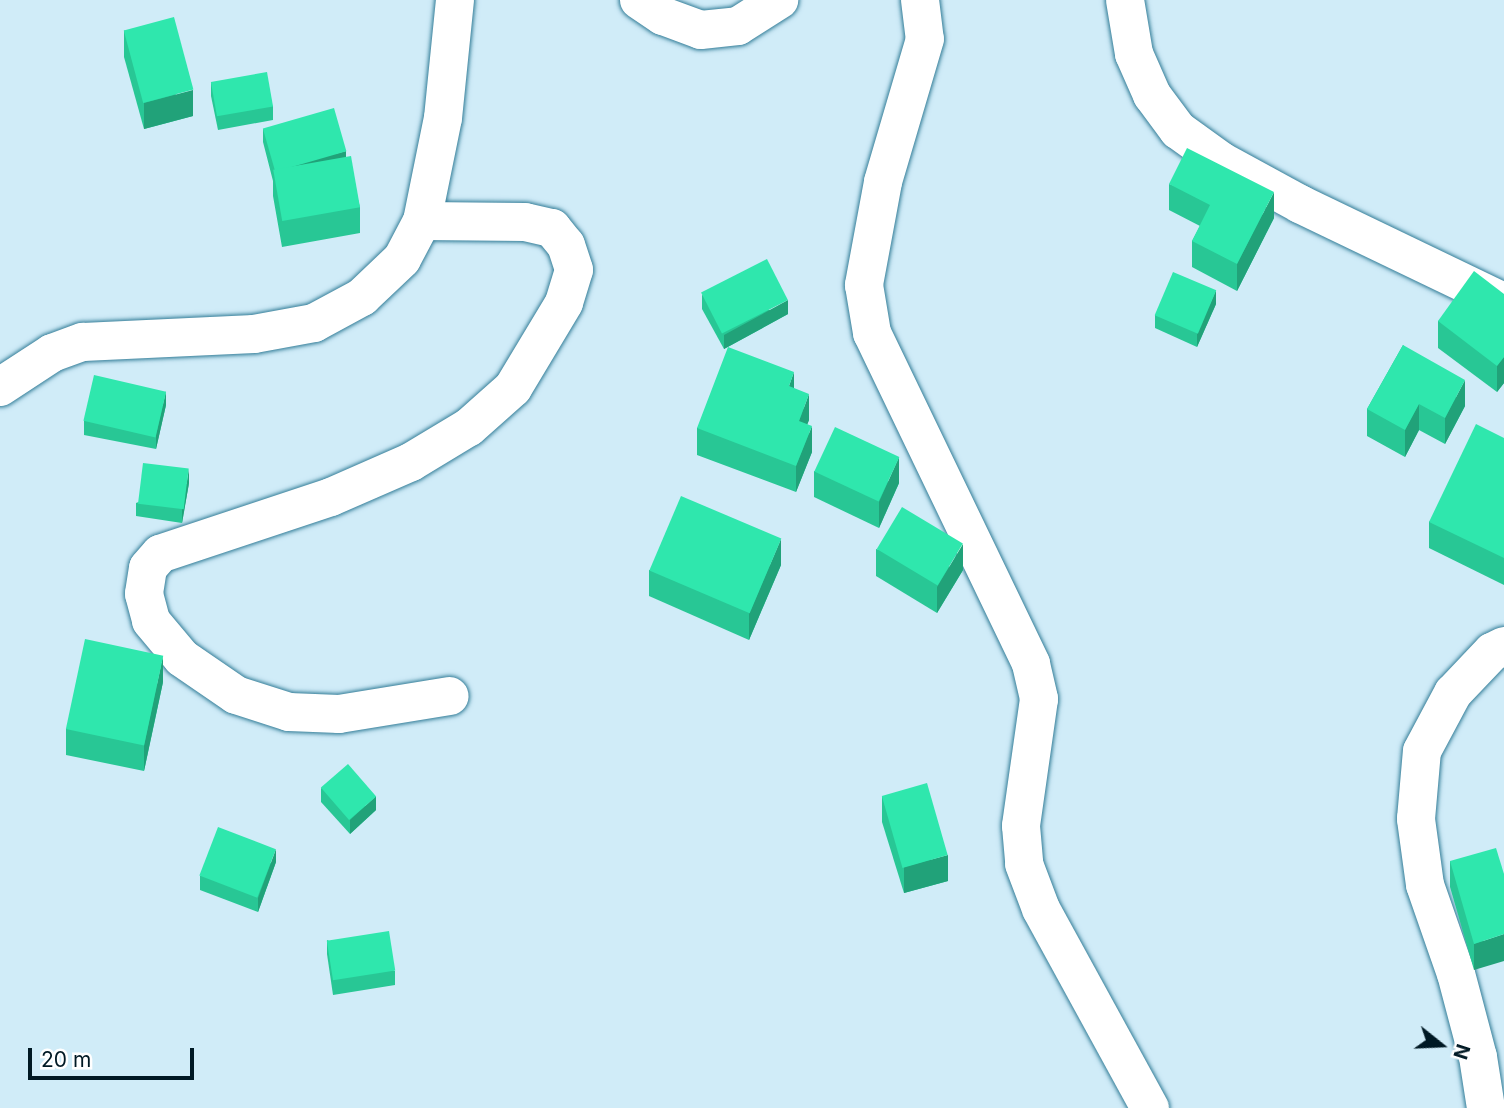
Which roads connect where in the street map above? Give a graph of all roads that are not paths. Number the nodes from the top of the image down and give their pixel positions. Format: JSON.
{"nodes":[{"id":1,"x":455,"y":0,"type":"edge"},
{"id":2,"x":639,"y":0,"type":"edge"},
{"id":3,"x":779,"y":0,"type":"edge"},
{"id":4,"x":920,"y":0,"type":"edge"},
{"id":5,"x":1125,"y":0,"type":"edge"},
{"id":6,"x":422,"y":221,"type":"junction"},
{"id":7,"x":1504,"y":302,"type":"edge"},
{"id":8,"x":0,"y":387,"type":"edge"},
{"id":9,"x":1504,"y":646,"type":"edge"},
{"id":10,"x":450,"y":696,"type":"dead end"},
{"id":11,"x":1150,"y":1108,"type":"edge"},
{"id":12,"x":1486,"y":1108,"type":"edge"}],
"edges":[{"from":1,"to":6,"type":"street"},
{"from":2,"to":3,"type":"street"},
{"from":4,"to":11,"type":"street"},
{"from":5,"to":7,"type":"street"},
{"from":6,"to":8,"type":"street"},
{"from":6,"to":10,"type":"street"},
{"from":9,"to":12,"type":"street"}]}
